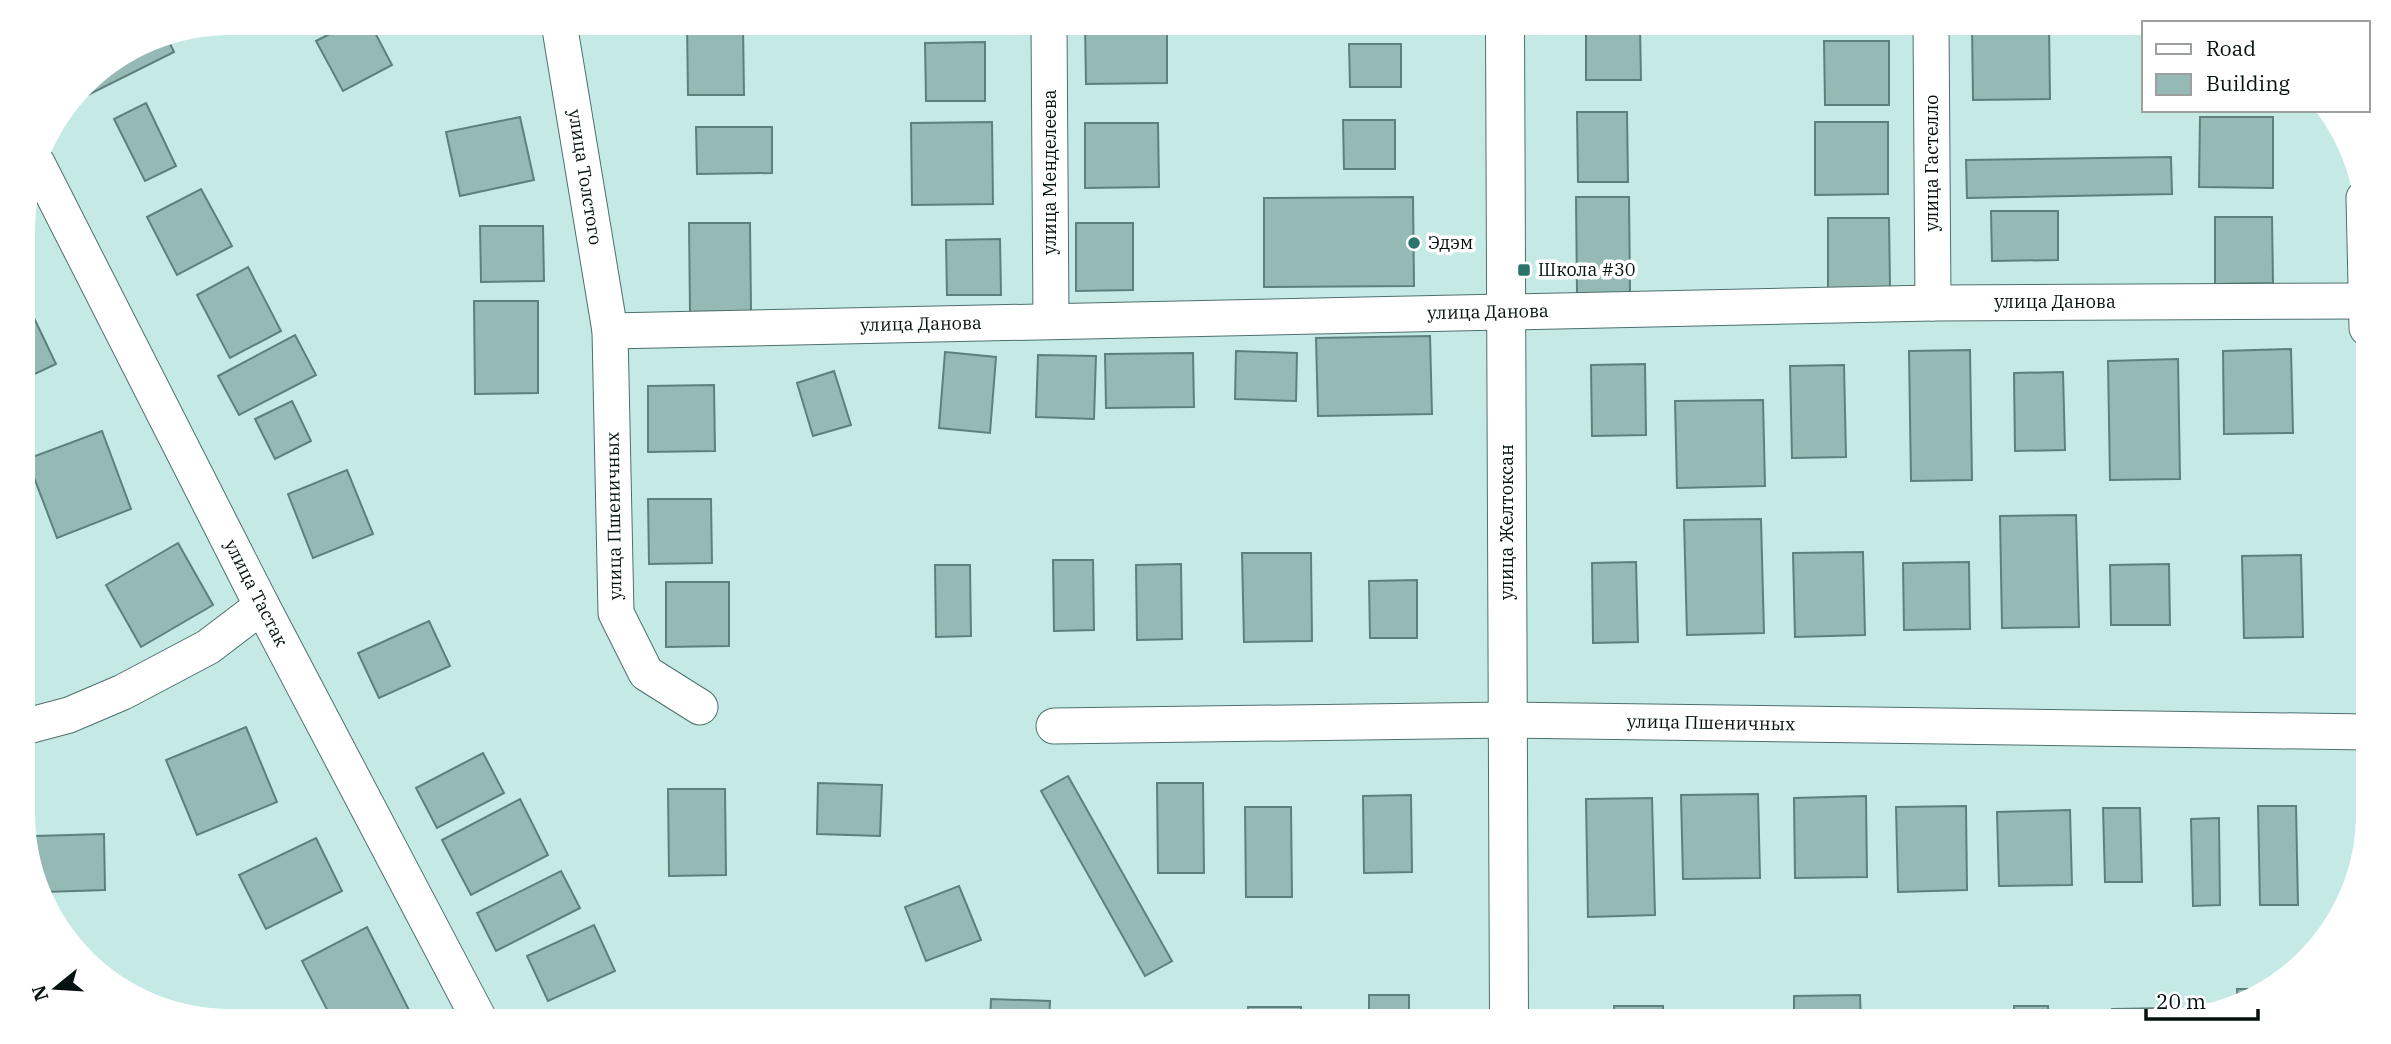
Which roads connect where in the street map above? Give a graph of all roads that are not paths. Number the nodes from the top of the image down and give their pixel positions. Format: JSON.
{"nodes":[{"id":1,"x":561,"y":35,"type":"edge"},
{"id":2,"x":1049,"y":35,"type":"edge"},
{"id":3,"x":1505,"y":35,"type":"edge"},
{"id":4,"x":1931,"y":35,"type":"edge"},
{"id":5,"x":43,"y":175,"type":"edge"},
{"id":6,"x":1933,"y":303,"type":"junction"},
{"id":7,"x":1506,"y":312,"type":"junction"},
{"id":8,"x":2356,"y":315,"type":"edge"},
{"id":9,"x":1052,"y":321,"type":"junction"},
{"id":10,"x":610,"y":331,"type":"junction"},
{"id":11,"x":262,"y":606,"type":"junction"},
{"id":12,"x":700,"y":707,"type":"dead end"},
{"id":13,"x":1507,"y":720,"type":"junction"},
{"id":14,"x":35,"y":724,"type":"edge"},
{"id":15,"x":1054,"y":726,"type":"dead end"},
{"id":16,"x":2356,"y":732,"type":"edge"},
{"id":17,"x":474,"y":1009,"type":"edge"},
{"id":18,"x":1509,"y":1009,"type":"edge"}],
"edges":[{"from":1,"to":10,"type":"street","name":"улица Толстого"},
{"from":2,"to":9,"type":"street","name":"улица Менделеева"},
{"from":3,"to":7,"type":"main road","name":"улица Желтоксан"},
{"from":4,"to":6,"type":"street","name":"улица Гастелло"},
{"from":5,"to":11,"type":"street","name":"улица Тастак"},
{"from":6,"to":7,"type":"street","name":"улица Данова"},
{"from":6,"to":8,"type":"street","name":"улица Данова"},
{"from":7,"to":9,"type":"street","name":"улица Данова"},
{"from":7,"to":13,"type":"main road","name":"улица Желтоксан"},
{"from":9,"to":10,"type":"street","name":"улица Данова"},
{"from":10,"to":12,"type":"street","name":"улица Пшеничных"},
{"from":11,"to":14,"type":"street"},
{"from":11,"to":17,"type":"street","name":"улица Тастак"},
{"from":13,"to":15,"type":"street","name":"улица Пшеничных"},
{"from":13,"to":16,"type":"street","name":"улица Пшеничных"},
{"from":13,"to":18,"type":"main road","name":"улица Желтоксан"}]}
